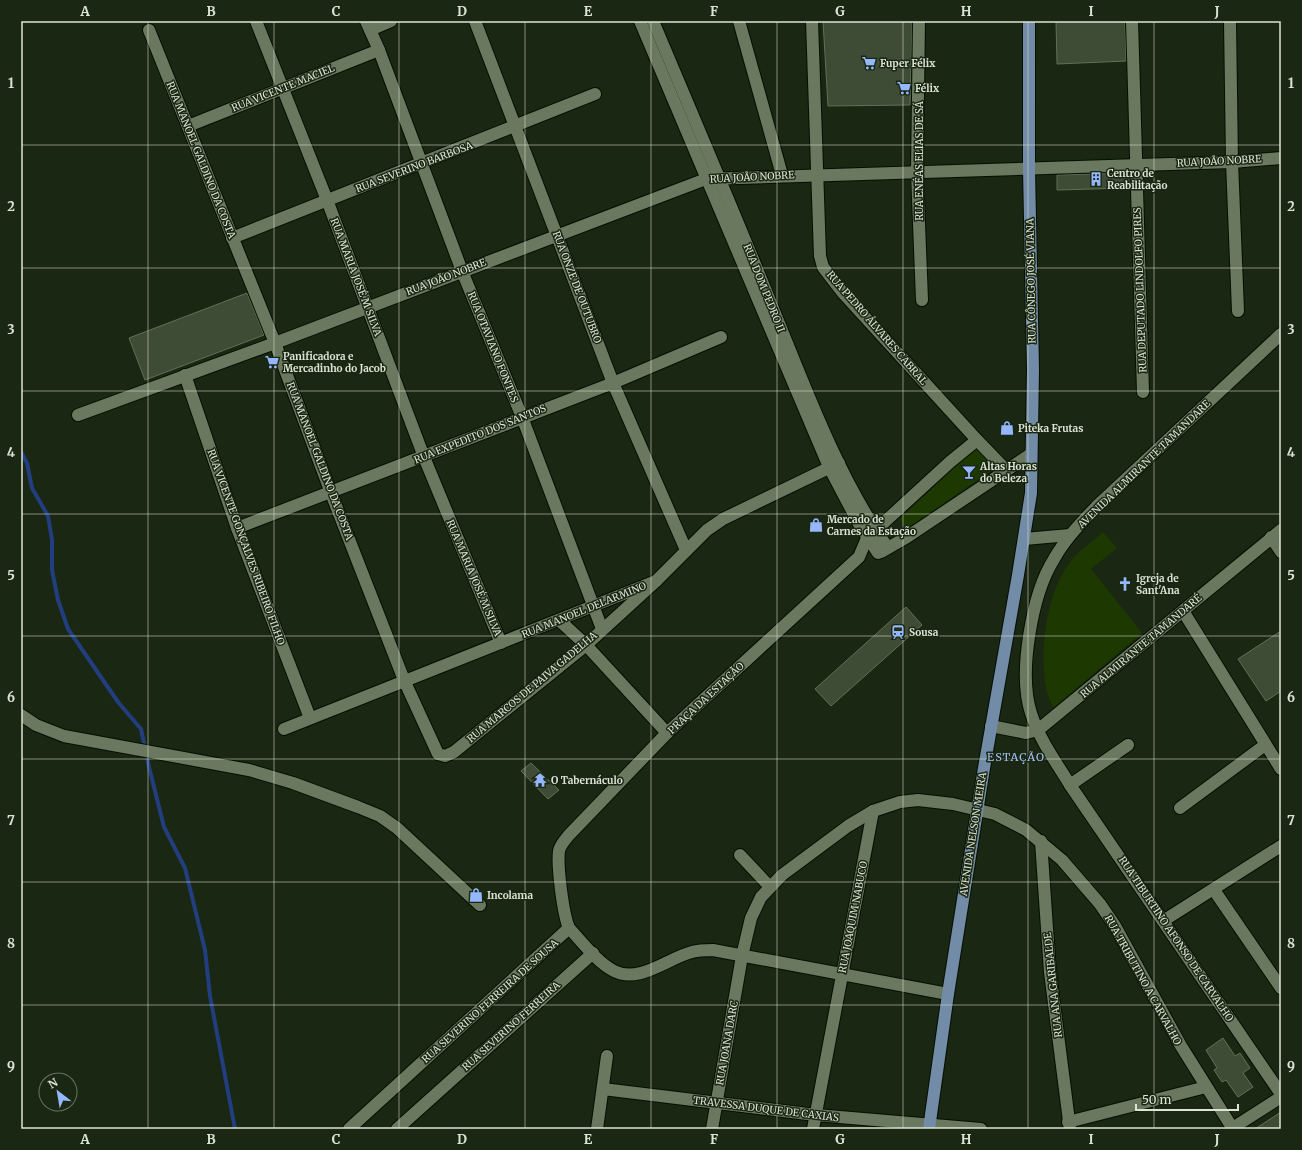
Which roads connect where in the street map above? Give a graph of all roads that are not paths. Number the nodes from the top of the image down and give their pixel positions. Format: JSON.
{"nodes":[{"id":1,"x":256,"y":21,"type":"edge"},
{"id":2,"x":391,"y":21,"type":"edge"},
{"id":3,"x":475,"y":21,"type":"edge"},
{"id":4,"x":640,"y":21,"type":"edge"},
{"id":5,"x":653,"y":21,"type":"edge"},
{"id":6,"x":739,"y":21,"type":"edge"},
{"id":7,"x":812,"y":21,"type":"edge"},
{"id":8,"x":919,"y":21,"type":"edge"},
{"id":9,"x":1029,"y":21,"type":"edge"},
{"id":10,"x":1132,"y":21,"type":"edge"},
{"id":11,"x":1230,"y":21,"type":"edge"},
{"id":12,"x":368,"y":25,"type":"edge"},
{"id":13,"x":149,"y":30,"type":"dead end"},
{"id":14,"x":379,"y":50,"type":"junction"},
{"id":15,"x":283,"y":89,"type":"junction"},
{"id":16,"x":595,"y":94,"type":"dead end"},
{"id":17,"x":188,"y":126,"type":"junction"},
{"id":18,"x":516,"y":127,"type":"junction"},
{"id":19,"x":1281,"y":158,"type":"edge"},
{"id":20,"x":1232,"y":162,"type":"junction"},
{"id":21,"x":421,"y":164,"type":"junction"},
{"id":22,"x":1136,"y":165,"type":"junction"},
{"id":23,"x":1029,"y":168,"type":"junction"},
{"id":24,"x":917,"y":172,"type":"junction"},
{"id":25,"x":782,"y":175,"type":"junction"},
{"id":26,"x":817,"y":175,"type":"junction"},
{"id":27,"x":719,"y":177,"type":"junction"},
{"id":28,"x":706,"y":179,"type":"junction"},
{"id":29,"x":327,"y":200,"type":"junction"},
{"id":30,"x":557,"y":234,"type":"junction"},
{"id":31,"x":232,"y":238,"type":"junction"},
{"id":32,"x":462,"y":271,"type":"junction"},
{"id":33,"x":922,"y":300,"type":"dead end"},
{"id":34,"x":765,"y":302,"type":"junction"},
{"id":35,"x":367,"y":307,"type":"junction"},
{"id":36,"x":1238,"y":311,"type":"dead end"},
{"id":37,"x":1281,"y":334,"type":"edge"},
{"id":38,"x":721,"y":337,"type":"dead end"},
{"id":39,"x":275,"y":342,"type":"junction"},
{"id":40,"x":185,"y":375,"type":"junction"},
{"id":41,"x":613,"y":383,"type":"junction"},
{"id":42,"x":1143,"y":392,"type":"dead end"},
{"id":43,"x":78,"y":414,"type":"dead end"},
{"id":44,"x":522,"y":417,"type":"junction"},
{"id":45,"x":977,"y":440,"type":"junction"},
{"id":46,"x":1031,"y":454,"type":"junction"},
{"id":47,"x":424,"y":457,"type":"junction"},
{"id":48,"x":834,"y":465,"type":"junction"},
{"id":49,"x":1006,"y":470,"type":"junction"},
{"id":50,"x":331,"y":493,"type":"junction"},
{"id":51,"x":237,"y":528,"type":"junction"},
{"id":52,"x":871,"y":534,"type":"junction"},
{"id":53,"x":1276,"y":534,"type":"edge"},
{"id":54,"x":1070,"y":535,"type":"junction"},
{"id":55,"x":1024,"y":540,"type":"junction"},
{"id":56,"x":686,"y":550,"type":"junction"},
{"id":57,"x":883,"y":551,"type":"junction"},
{"id":58,"x":1281,"y":552,"type":"edge"},
{"id":59,"x":859,"y":557,"type":"junction"},
{"id":60,"x":656,"y":581,"type":"junction"},
{"id":61,"x":594,"y":607,"type":"junction"},
{"id":62,"x":1183,"y":611,"type":"junction"},
{"id":63,"x":559,"y":620,"type":"junction"},
{"id":64,"x":602,"y":629,"type":"junction"},
{"id":65,"x":501,"y":643,"type":"junction"},
{"id":66,"x":586,"y":645,"type":"junction"},
{"id":67,"x":404,"y":680,"type":"junction"},
{"id":68,"x":21,"y":715,"type":"edge"},
{"id":69,"x":310,"y":718,"type":"junction"},
{"id":70,"x":991,"y":726,"type":"junction"},
{"id":71,"x":284,"y":729,"type":"dead end"},
{"id":72,"x":1038,"y":730,"type":"junction"},
{"id":73,"x":667,"y":733,"type":"junction"},
{"id":74,"x":1265,"y":745,"type":"junction"},
{"id":75,"x":1128,"y":746,"type":"dead end"},
{"id":76,"x":441,"y":756,"type":"joint"},
{"id":77,"x":1281,"y":769,"type":"edge"},
{"id":78,"x":1070,"y":785,"type":"junction"},
{"id":79,"x":1180,"y":808,"type":"dead end"},
{"id":80,"x":978,"y":809,"type":"junction"},
{"id":81,"x":873,"y":811,"type":"junction"},
{"id":82,"x":1041,"y":841,"type":"junction"},
{"id":83,"x":1281,"y":846,"type":"edge"},
{"id":84,"x":740,"y":855,"type":"dead end"},
{"id":85,"x":770,"y":887,"type":"junction"},
{"id":86,"x":1214,"y":890,"type":"junction"},
{"id":87,"x":480,"y":905,"type":"dead end"},
{"id":88,"x":1163,"y":921,"type":"junction"},
{"id":89,"x":569,"y":928,"type":"junction"},
{"id":90,"x":593,"y":953,"type":"junction"},
{"id":91,"x":742,"y":956,"type":"junction"},
{"id":92,"x":842,"y":974,"type":"junction"},
{"id":93,"x":1281,"y":988,"type":"edge"},
{"id":94,"x":948,"y":994,"type":"junction"},
{"id":95,"x":607,"y":1056,"type":"dead end"},
{"id":96,"x":1206,"y":1087,"type":"junction"},
{"id":97,"x":603,"y":1089,"type":"junction"},
{"id":98,"x":1281,"y":1095,"type":"edge"},
{"id":99,"x":716,"y":1103,"type":"junction"},
{"id":100,"x":816,"y":1115,"type":"junction"},
{"id":101,"x":1085,"y":1124,"type":"edge"},
{"id":102,"x":1069,"y":1125,"type":"edge"},
{"id":103,"x":929,"y":1127,"type":"edge"},
{"id":104,"x":349,"y":1129,"type":"edge"},
{"id":105,"x":397,"y":1129,"type":"edge"},
{"id":106,"x":597,"y":1129,"type":"edge"},
{"id":107,"x":712,"y":1129,"type":"edge"},
{"id":108,"x":813,"y":1129,"type":"edge"},
{"id":109,"x":981,"y":1129,"type":"edge"},
{"id":110,"x":1232,"y":1129,"type":"edge"}],
"edges":[{"from":1,"to":15,"type":"street","name":"RUA MARIA JOSÉ M SILVA"},
{"from":2,"to":12,"type":"street"},
{"from":3,"to":18,"type":"street","name":"RUA ONZE DE OUTUBRO"},
{"from":4,"to":28,"type":"street","name":"RUA DOM PEDRO II"},
{"from":5,"to":27,"type":"street","name":"RUA DOM PEDRO II"},
{"from":6,"to":25,"type":"street"},
{"from":7,"to":26,"type":"street","name":"RUA PEDRO ÁLVARES CABRAL"},
{"from":8,"to":24,"type":"street","name":"RUA ENÉAS ELIAS DE SÁ"},
{"from":9,"to":23,"type":"main road","name":"RUA CÔNEGO JOSÉ VIANA"},
{"from":10,"to":22,"type":"street","name":"RUA DEPUTADO LINDOLFO PIRES"},
{"from":11,"to":20,"type":"street"},
{"from":12,"to":14,"type":"street","name":"RUA OTAVIANO FONTES"},
{"from":13,"to":17,"type":"street","name":"RUA MANOEL GALDINO DA COSTA"},
{"from":14,"to":15,"type":"street","name":"RUA VICENTE MACIEL"},
{"from":14,"to":21,"type":"street","name":"RUA OTAVIANO FONTES"},
{"from":15,"to":17,"type":"street","name":"RUA VICENTE MACIEL"},
{"from":15,"to":29,"type":"street","name":"RUA MARIA JOSÉ M SILVA"},
{"from":16,"to":18,"type":"street","name":"RUA SEVERINO BARBOSA"},
{"from":17,"to":31,"type":"street","name":"RUA MANOEL GALDINO DA COSTA"},
{"from":18,"to":21,"type":"street","name":"RUA SEVERINO BARBOSA"},
{"from":18,"to":30,"type":"street","name":"RUA ONZE DE OUTUBRO"},
{"from":19,"to":20,"type":"street","name":"RUA JOÃO NOBRE"},
{"from":20,"to":22,"type":"street","name":"RUA JOÃO NOBRE"},
{"from":20,"to":36,"type":"street"},
{"from":21,"to":29,"type":"street","name":"RUA SEVERINO BARBOSA"},
{"from":21,"to":32,"type":"street","name":"RUA OTAVIANO FONTES"},
{"from":22,"to":23,"type":"street","name":"RUA JOÃO NOBRE"},
{"from":22,"to":42,"type":"street","name":"RUA DEPUTADO LINDOLFO PIRES"},
{"from":23,"to":24,"type":"street","name":"RUA JOÃO NOBRE"},
{"from":23,"to":46,"type":"main road","name":"RUA CÔNEGO JOSÉ VIANA"},
{"from":24,"to":26,"type":"street","name":"RUA JOÃO NOBRE"},
{"from":24,"to":33,"type":"street","name":"RUA ENÉAS ELIAS DE SÁ"},
{"from":25,"to":26,"type":"street","name":"RUA JOÃO NOBRE"},
{"from":25,"to":27,"type":"street","name":"RUA JOÃO NOBRE"},
{"from":26,"to":45,"type":"street","name":"RUA PEDRO ÁLVARES CABRAL"},
{"from":27,"to":28,"type":"street","name":"RUA JOÃO NOBRE"},
{"from":27,"to":34,"type":"street","name":"RUA DOM PEDRO II"},
{"from":28,"to":30,"type":"street","name":"RUA JOÃO NOBRE"},
{"from":28,"to":34,"type":"street","name":"RUA DOM PEDRO II"},
{"from":29,"to":31,"type":"street","name":"RUA SEVERINO BARBOSA"},
{"from":29,"to":35,"type":"street","name":"RUA MARIA JOSÉ M SILVA"},
{"from":30,"to":32,"type":"street","name":"RUA JOÃO NOBRE"},
{"from":30,"to":41,"type":"street","name":"RUA ONZE DE OUTUBRO"},
{"from":31,"to":39,"type":"street","name":"RUA MANOEL GALDINO DA COSTA"},
{"from":32,"to":35,"type":"street","name":"RUA JOÃO NOBRE"},
{"from":32,"to":44,"type":"street","name":"RUA OTAVIANO FONTES"},
{"from":34,"to":48,"type":"street","name":"RUA DOM PEDRO II"},
{"from":35,"to":39,"type":"street","name":"RUA JOÃO NOBRE"},
{"from":35,"to":47,"type":"street","name":"RUA MARIA JOSÉ M SILVA"},
{"from":37,"to":54,"type":"street","name":"AVENIDA ALMIRANTE TAMANDARE"},
{"from":38,"to":41,"type":"street","name":"RUA EXPEDITO DOS SANTOS"},
{"from":39,"to":40,"type":"street","name":"RUA JOÃO NOBRE"},
{"from":39,"to":50,"type":"street","name":"RUA MANOEL GALDINO DA COSTA"},
{"from":40,"to":43,"type":"street","name":"RUA JOÃO NOBRE"},
{"from":40,"to":51,"type":"street","name":"RUA VICENTE GONÇALVES RIBEIRO FILHO"},
{"from":41,"to":44,"type":"street","name":"RUA EXPEDITO DOS SANTOS"},
{"from":41,"to":56,"type":"street","name":"RUA ONZE DE OUTUBRO"},
{"from":44,"to":47,"type":"street","name":"RUA EXPEDITO DOS SANTOS"},
{"from":44,"to":61,"type":"street","name":"RUA OTAVIANO FONTES"},
{"from":45,"to":49,"type":"street","name":"RUA PEDRO ÁLVARES CABRAL"},
{"from":45,"to":52,"type":"street"},
{"from":46,"to":49,"type":"street"},
{"from":46,"to":55,"type":"main road","name":"RUA CÔNEGO JOSÉ VIANA"},
{"from":47,"to":50,"type":"street","name":"RUA EXPEDITO DOS SANTOS"},
{"from":47,"to":65,"type":"street","name":"RUA MARIA JOSÉ M SILVA"},
{"from":48,"to":52,"type":"street","name":"RUA DOM PEDRO II"},
{"from":48,"to":56,"type":"street","name":"RUA MANOEL DELARMINO"},
{"from":49,"to":57,"type":"street"},
{"from":50,"to":51,"type":"street","name":"RUA EXPEDITO DOS SANTOS"},
{"from":50,"to":67,"type":"street","name":"RUA MANOEL GALDINO DA COSTA"},
{"from":51,"to":69,"type":"street","name":"RUA VICENTE GONÇALVES RIBEIRO FILHO"},
{"from":52,"to":57,"type":"street","name":"RUA DOM PEDRO II"},
{"from":52,"to":59,"type":"street","name":"PRAÇA DA ESTAÇÃO"},
{"from":53,"to":58,"type":"street"},
{"from":53,"to":62,"type":"street","name":"RUA ALMIRANTE TAMANDARÉ"},
{"from":54,"to":55,"type":"street"},
{"from":54,"to":72,"type":"street","name":"AVENIDA ALMIRANTE TAMANDARE"},
{"from":55,"to":70,"type":"main road","name":"AVENIDA NELSON MEIRA"},
{"from":56,"to":60,"type":"street","name":"RUA MANOEL DELARMINO"},
{"from":57,"to":59,"type":"street"},
{"from":59,"to":73,"type":"street","name":"PRAÇA DA ESTAÇÃO"},
{"from":60,"to":61,"type":"street","name":"RUA MANOEL DELARMINO"},
{"from":60,"to":64,"type":"street","name":"RUA MARCOS DE PAIVA GADELHA"},
{"from":61,"to":63,"type":"street","name":"RUA MANOEL DELARMINO"},
{"from":61,"to":64,"type":"street","name":"RUA OTAVIANO FONTES"},
{"from":62,"to":72,"type":"street","name":"RUA ALMIRANTE TAMANDARÉ"},
{"from":62,"to":74,"type":"street"},
{"from":63,"to":65,"type":"street","name":"RUA MANOEL DELARMINO"},
{"from":63,"to":66,"type":"street"},
{"from":64,"to":66,"type":"street","name":"RUA MARCOS DE PAIVA GADELHA"},
{"from":65,"to":67,"type":"street","name":"RUA MANOEL DELARMINO"},
{"from":66,"to":73,"type":"street"},
{"from":66,"to":76,"type":"street","name":"RUA MARCOS DE PAIVA GADELHA"},
{"from":67,"to":69,"type":"street","name":"RUA MANOEL DELARMINO"},
{"from":67,"to":76,"type":"street","name":"RUA MANOEL GALDINO DA COSTA"},
{"from":68,"to":87,"type":"street"},
{"from":69,"to":71,"type":"street","name":"RUA MANOEL DELARMINO"},
{"from":70,"to":72,"type":"street"},
{"from":70,"to":80,"type":"main road","name":"AVENIDA NELSON MEIRA"},
{"from":72,"to":78,"type":"street","name":"RUA TIBURTINO AFONSO DE CARVALHO"},
{"from":73,"to":89,"type":"street","name":"PRAÇA DA ESTAÇÃO"},
{"from":74,"to":77,"type":"street"},
{"from":74,"to":79,"type":"street"},
{"from":75,"to":78,"type":"street"},
{"from":78,"to":88,"type":"street","name":"RUA TIBURTINO AFONSO DE CARVALHO"},
{"from":80,"to":81,"type":"street"},
{"from":80,"to":82,"type":"street","name":"RUA TRIBUTINO A CARVALHO"},
{"from":80,"to":94,"type":"main road","name":"AVENIDA NELSON MEIRA"},
{"from":81,"to":85,"type":"street","name":"RUA JOANA DARC"},
{"from":81,"to":92,"type":"street","name":"RUA JOAQUIM NABUCO"},
{"from":82,"to":96,"type":"street","name":"RUA TRIBUTINO A CARVALHO"},
{"from":82,"to":102,"type":"street","name":"RUA ANA GARIBALDE"},
{"from":83,"to":86,"type":"street"},
{"from":84,"to":85,"type":"street"},
{"from":85,"to":91,"type":"street","name":"RUA JOANA DARC"},
{"from":86,"to":88,"type":"street"},
{"from":86,"to":93,"type":"street"},
{"from":88,"to":98,"type":"street","name":"RUA TIBURTINO AFONSO DE CARVALHO"},
{"from":89,"to":90,"type":"street"},
{"from":89,"to":104,"type":"street","name":"RUA SEVERINO FERREIRA DE SOUSA"},
{"from":90,"to":91,"type":"street"},
{"from":90,"to":105,"type":"street","name":"RUA SEVERINO FERREIRA"},
{"from":91,"to":92,"type":"street"},
{"from":91,"to":99,"type":"street","name":"RUA JOANA DARC"},
{"from":92,"to":94,"type":"street"},
{"from":92,"to":100,"type":"street","name":"RUA JOAQUIM NABUCO"},
{"from":94,"to":103,"type":"main road","name":"AVENIDA NELSON MEIRA"},
{"from":95,"to":97,"type":"street"},
{"from":96,"to":101,"type":"street"},
{"from":96,"to":110,"type":"street","name":"RUA TRIBUTINO A CARVALHO"},
{"from":97,"to":99,"type":"street","name":"TRAVESSA DUQUE DE CAXIAS"},
{"from":97,"to":106,"type":"street"},
{"from":98,"to":110,"type":"street"},
{"from":99,"to":100,"type":"street","name":"TRAVESSA DUQUE DE CAXIAS"},
{"from":99,"to":107,"type":"street","name":"RUA JOANA DARC"},
{"from":100,"to":103,"type":"street","name":"TRAVESSA DUQUE DE CAXIAS"},
{"from":100,"to":108,"type":"street","name":"RUA JOAQUIM NABUCO"},
{"from":101,"to":102,"type":"street"},
{"from":103,"to":109,"type":"street","name":"TRAVESSA DUQUE DE CAXIAS"}]}
